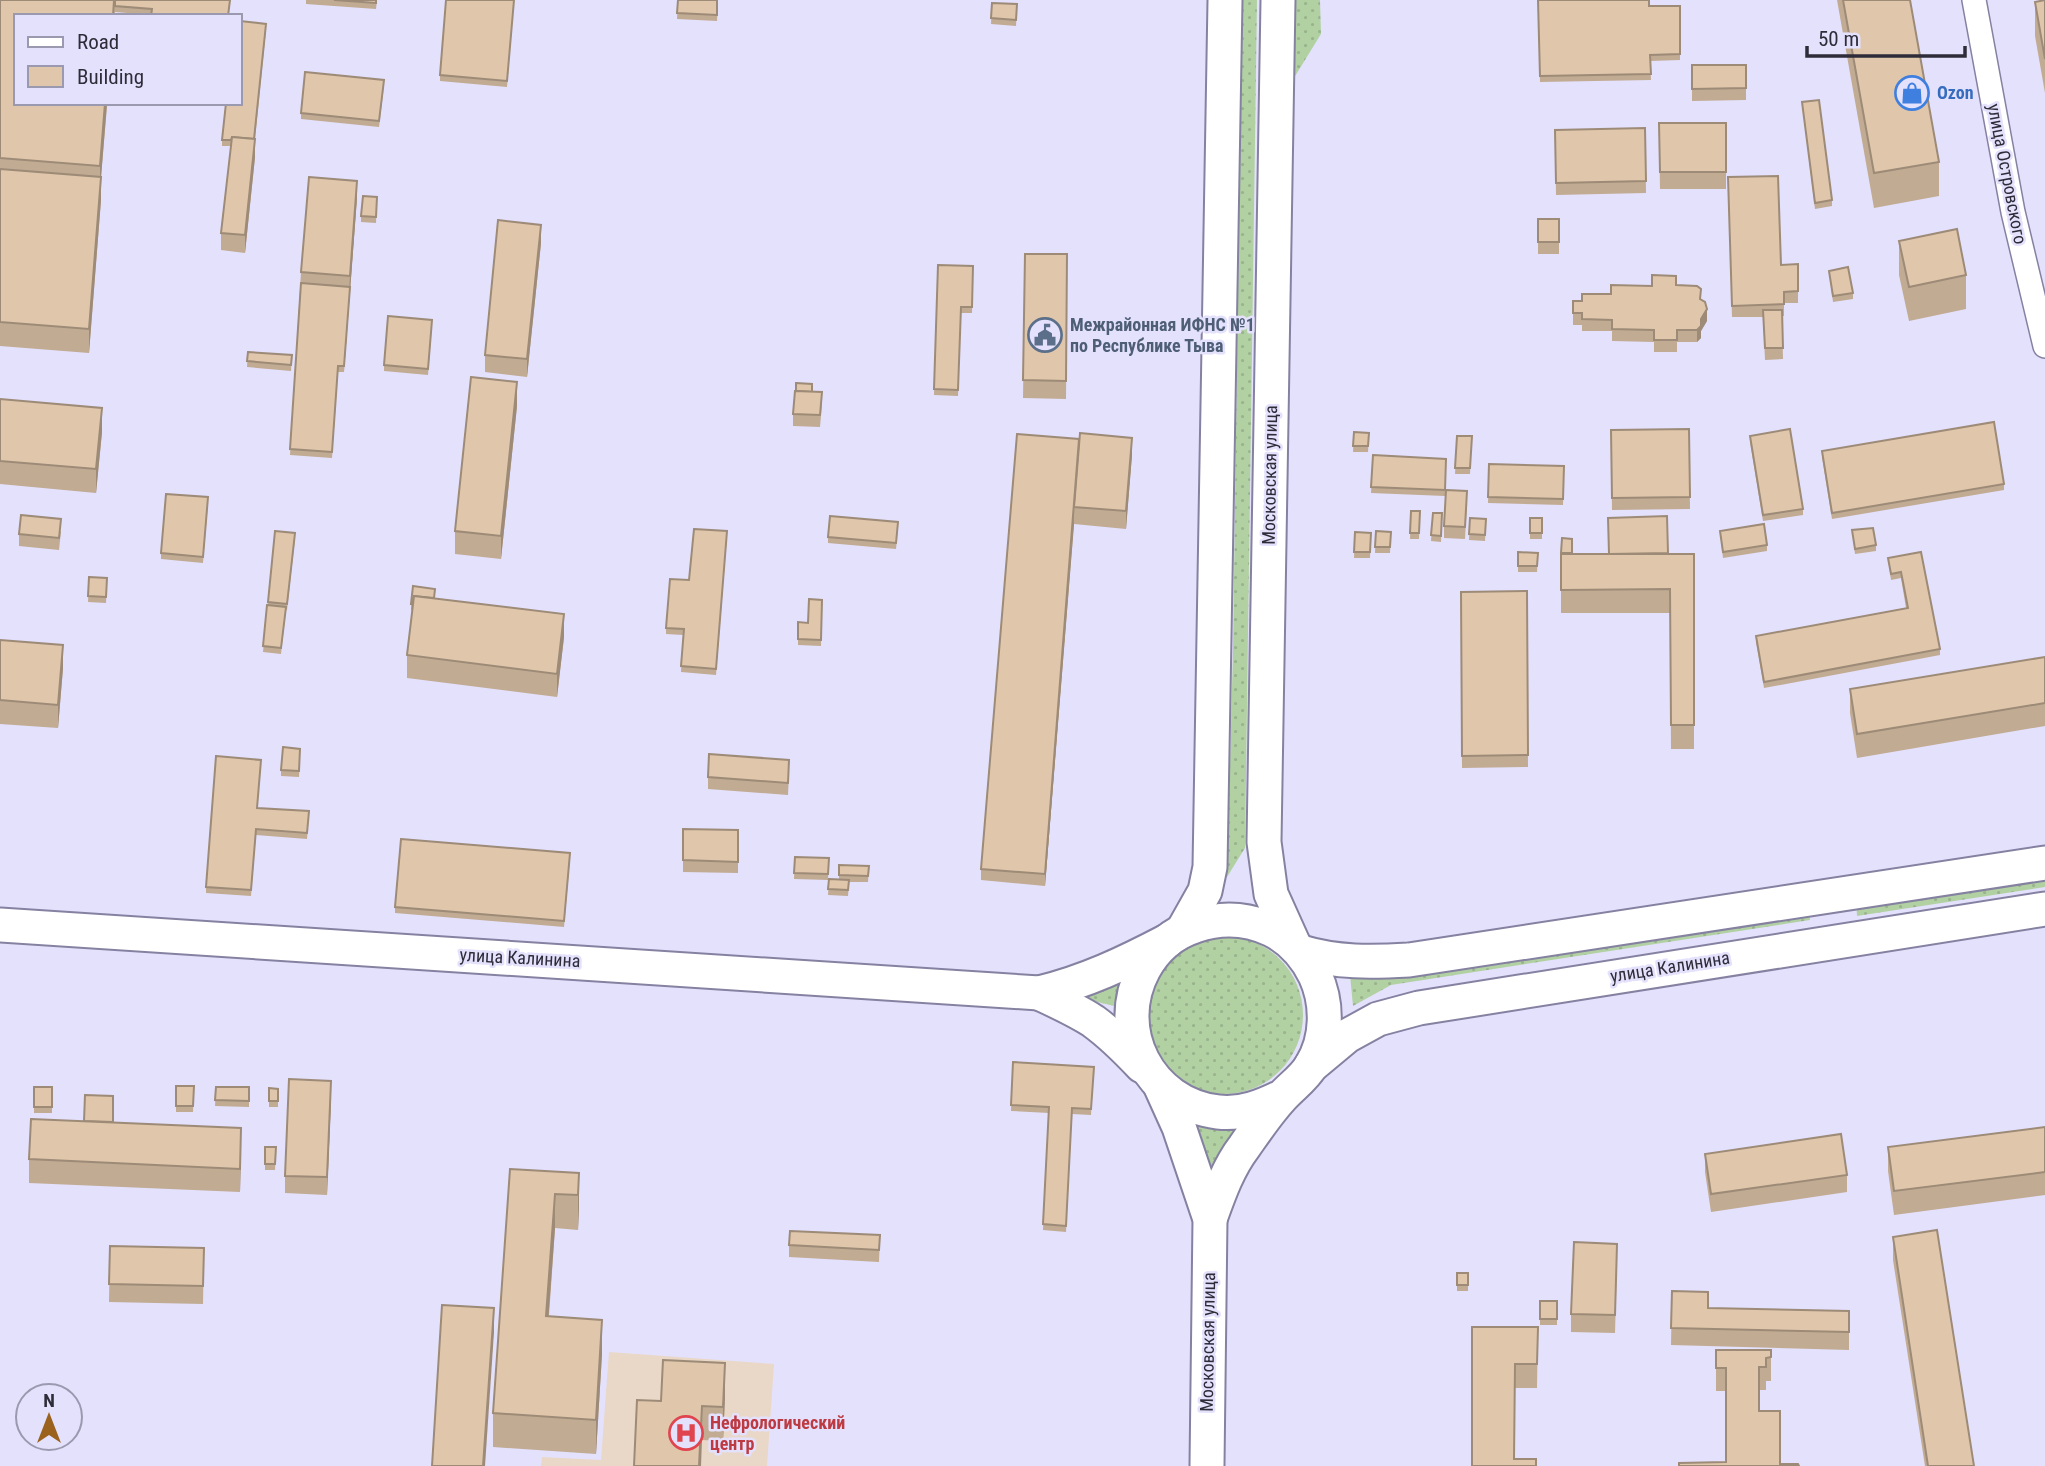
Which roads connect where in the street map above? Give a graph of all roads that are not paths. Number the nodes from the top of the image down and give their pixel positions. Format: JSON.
{"nodes":[{"id":1,"x":1225,"y":0,"type":"edge"},
{"id":2,"x":1278,"y":0,"type":"edge"},
{"id":3,"x":1974,"y":0,"type":"edge"},
{"id":4,"x":2035,"y":256,"type":"edge"},
{"id":5,"x":2045,"y":346,"type":"edge"},
{"id":6,"x":2045,"y":863,"type":"edge"},
{"id":7,"x":1817,"y":897,"type":"junction"},
{"id":8,"x":2045,"y":909,"type":"edge"},
{"id":9,"x":0,"y":925,"type":"edge"},
{"id":10,"x":1175,"y":935,"type":"junction"},
{"id":11,"x":1825,"y":942,"type":"junction"},
{"id":12,"x":1298,"y":949,"type":"junction"},
{"id":13,"x":1040,"y":993,"type":"junction"},
{"id":14,"x":1311,"y":1066,"type":"junction"},
{"id":15,"x":1155,"y":1080,"type":"junction"},
{"id":16,"x":1283,"y":1096,"type":"junction"},
{"id":17,"x":1210,"y":1219,"type":"junction"},
{"id":18,"x":1207,"y":1466,"type":"edge"}],
"edges":[{"from":1,"to":10,"type":"main road"},
{"from":2,"to":12,"type":"main road","name":"Московская улица"},
{"from":3,"to":4,"type":"street","name":"улица Островского"},
{"from":4,"to":5,"type":"street","name":"улица Островского"},
{"from":6,"to":7,"type":"main road"},
{"from":7,"to":11,"type":"main road"},
{"from":7,"to":12,"type":"main road"},
{"from":8,"to":11,"type":"main road","name":"улица Калинина"},
{"from":9,"to":13,"type":"main road","name":"улица Калинина"},
{"from":10,"to":12,"type":"main road"},
{"from":10,"to":13,"type":"main road","name":"улица Калинина"},
{"from":10,"to":15,"type":"main road"},
{"from":11,"to":14,"type":"main road","name":"улица Калинина"},
{"from":12,"to":14,"type":"main road"},
{"from":13,"to":15,"type":"main road","name":"улица Калинина"},
{"from":14,"to":16,"type":"main road"},
{"from":15,"to":16,"type":"main road"},
{"from":15,"to":17,"type":"main road","name":"Московская улица"},
{"from":16,"to":17,"type":"main road","name":"Московская улица"},
{"from":17,"to":18,"type":"main road","name":"Московская улица"}]}
